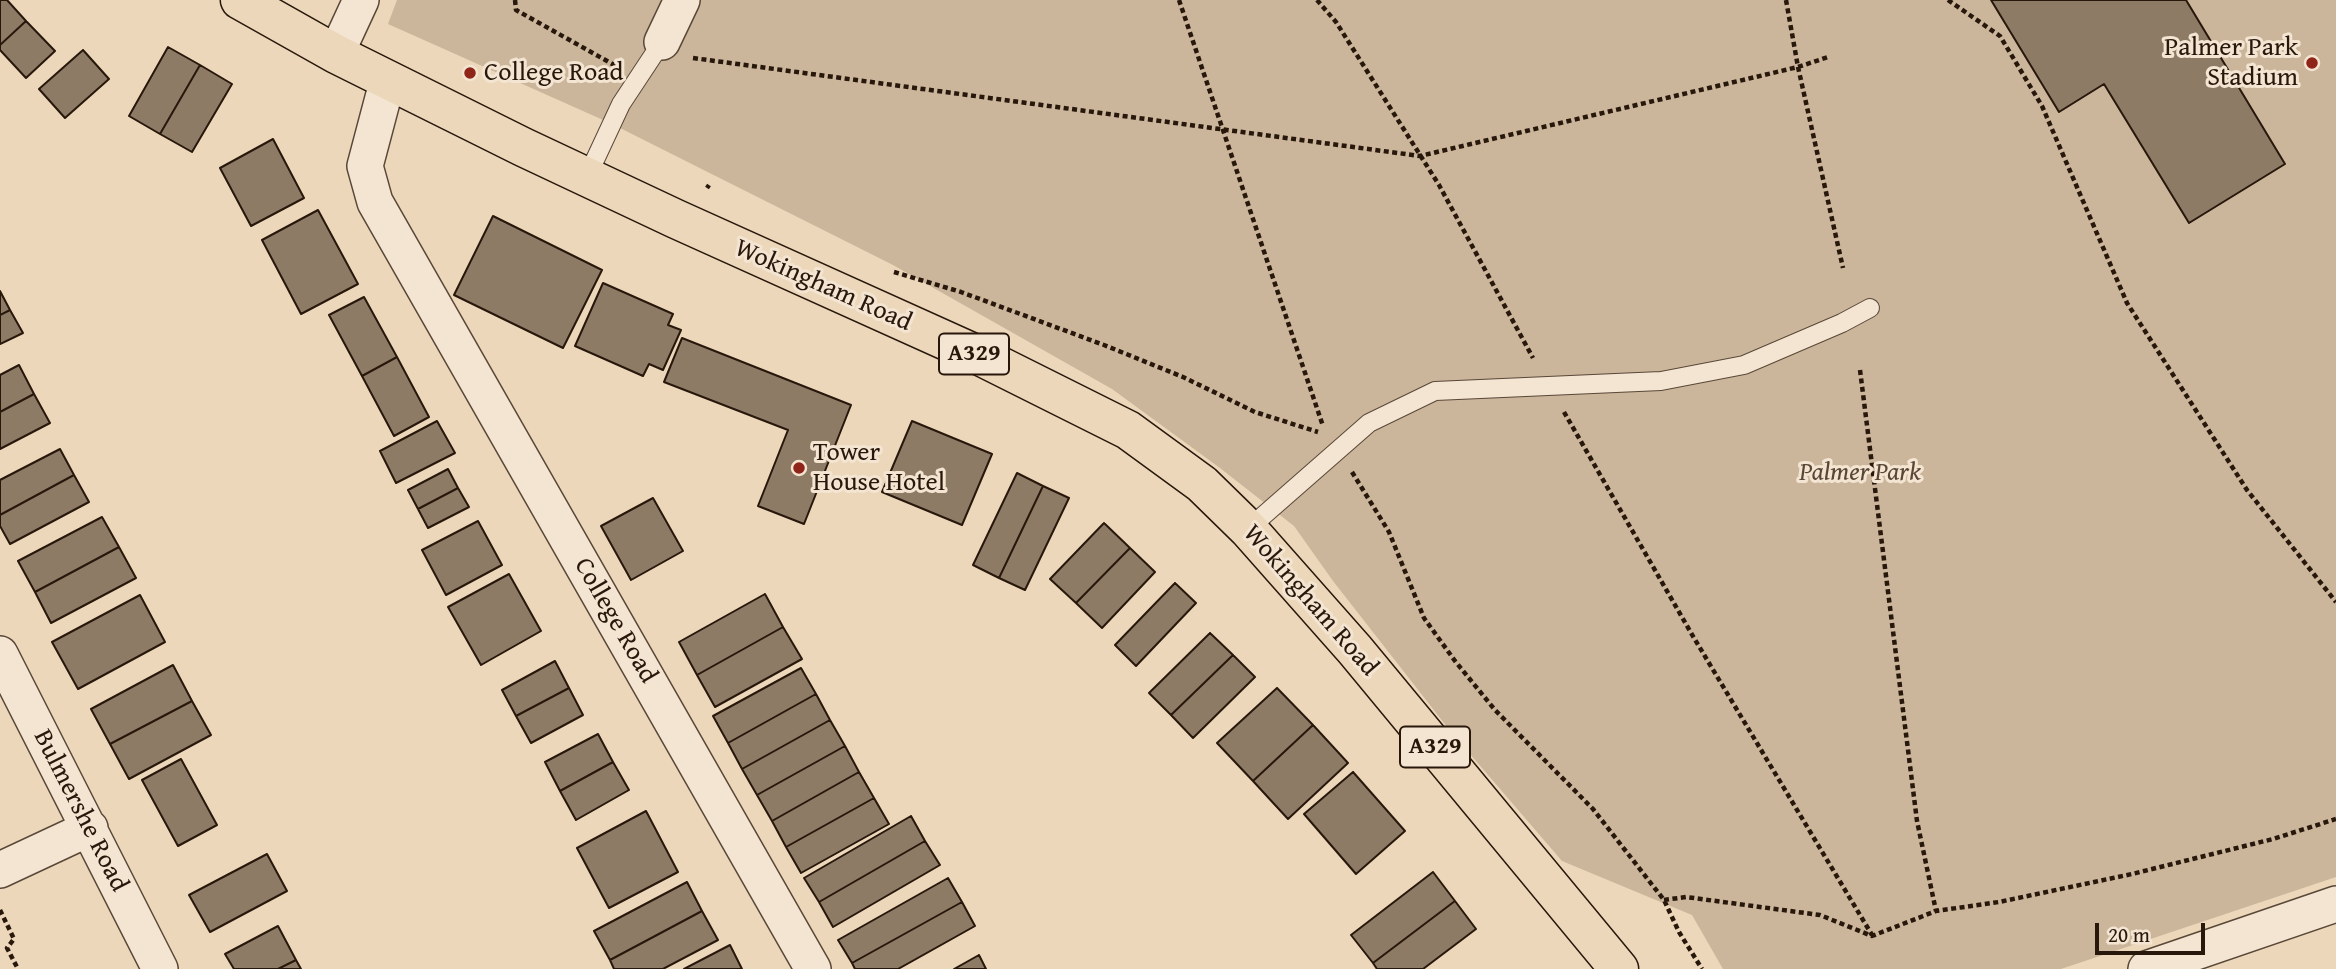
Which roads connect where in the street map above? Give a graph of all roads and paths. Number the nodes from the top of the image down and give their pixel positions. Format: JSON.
{"nodes":[{"id":1,"x":240,"y":0,"type":"edge"},
{"id":2,"x":361,"y":0,"type":"edge"},
{"id":3,"x":515,"y":0,"type":"edge"},
{"id":4,"x":682,"y":0,"type":"edge"},
{"id":5,"x":1179,"y":0,"type":"edge"},
{"id":6,"x":1317,"y":0,"type":"edge"},
{"id":7,"x":1786,"y":0,"type":"edge"},
{"id":8,"x":1948,"y":0,"type":"edge"},
{"id":9,"x":660,"y":45,"type":"junction"},
{"id":10,"x":336,"y":54,"type":"junction"},
{"id":11,"x":1828,"y":57,"type":"dead end"},
{"id":12,"x":1798,"y":67,"type":"junction"},
{"id":13,"x":637,"y":78,"type":"junction"},
{"id":14,"x":388,"y":79,"type":"junction"},
{"id":15,"x":1223,"y":129,"type":"junction"},
{"id":16,"x":1420,"y":156,"type":"junction"},
{"id":17,"x":587,"y":177,"type":"junction"},
{"id":18,"x":1843,"y":268,"type":"dead end"},
{"id":19,"x":894,"y":272,"type":"dead end"},
{"id":20,"x":1870,"y":307,"type":"dead end"},
{"id":21,"x":1536,"y":364,"type":"dead end"},
{"id":22,"x":1860,"y":370,"type":"dead end"},
{"id":23,"x":1563,"y":410,"type":"dead end"},
{"id":24,"x":1348,"y":465,"type":"dead end"},
{"id":25,"x":1248,"y":529,"type":"junction"},
{"id":26,"x":2336,"y":602,"type":"edge"},
{"id":27,"x":0,"y":654,"type":"edge"},
{"id":28,"x":2336,"y":818,"type":"edge"},
{"id":29,"x":90,"y":828,"type":"junction"},
{"id":30,"x":0,"y":870,"type":"edge"},
{"id":31,"x":1664,"y":900,"type":"junction"},
{"id":32,"x":2336,"y":904,"type":"edge"},
{"id":33,"x":0,"y":910,"type":"edge"},
{"id":34,"x":1937,"y":911,"type":"junction"},
{"id":35,"x":1872,"y":936,"type":"junction"},
{"id":36,"x":18,"y":969,"type":"edge"},
{"id":37,"x":160,"y":969,"type":"edge"},
{"id":38,"x":813,"y":969,"type":"edge"},
{"id":39,"x":1619,"y":969,"type":"edge"},
{"id":40,"x":1702,"y":969,"type":"edge"},
{"id":41,"x":2146,"y":969,"type":"edge"}],
"edges":[{"from":1,"to":10,"type":"main road","name":"Wokingham Road","number":"A329"},
{"from":2,"to":10,"type":"street"},
{"from":3,"to":13,"type":"path"},
{"from":4,"to":9,"type":"street"},
{"from":5,"to":15,"type":"path"},
{"from":6,"to":16,"type":"path"},
{"from":7,"to":12,"type":"path"},
{"from":8,"to":26,"type":"path"},
{"from":9,"to":13,"type":"lane"},
{"from":9,"to":15,"type":"path"},
{"from":10,"to":14,"type":"main road","name":"Wokingham Road","number":"A329"},
{"from":11,"to":12,"type":"path"},
{"from":12,"to":16,"type":"path"},
{"from":12,"to":18,"type":"path"},
{"from":13,"to":17,"type":"lane"},
{"from":14,"to":17,"type":"main road","name":"Wokingham Road","number":"A329"},
{"from":14,"to":38,"type":"street","name":"College Road"},
{"from":15,"to":16,"type":"path"},
{"from":15,"to":19,"type":"path"},
{"from":16,"to":21,"type":"path"},
{"from":17,"to":25,"type":"main road","name":"Wokingham Road","number":"A329"},
{"from":20,"to":25,"type":"lane"},
{"from":22,"to":34,"type":"path"},
{"from":23,"to":35,"type":"path"},
{"from":24,"to":31,"type":"path"},
{"from":25,"to":39,"type":"main road","name":"Wokingham Road","number":"A329"},
{"from":27,"to":29,"type":"street","name":"Bulmershe Road"},
{"from":28,"to":34,"type":"path"},
{"from":29,"to":30,"type":"street"},
{"from":29,"to":37,"type":"street","name":"Bulmershe Road"},
{"from":31,"to":35,"type":"path"},
{"from":31,"to":40,"type":"path"},
{"from":32,"to":41,"type":"street"},
{"from":33,"to":36,"type":"path"},
{"from":34,"to":35,"type":"path"}]}
